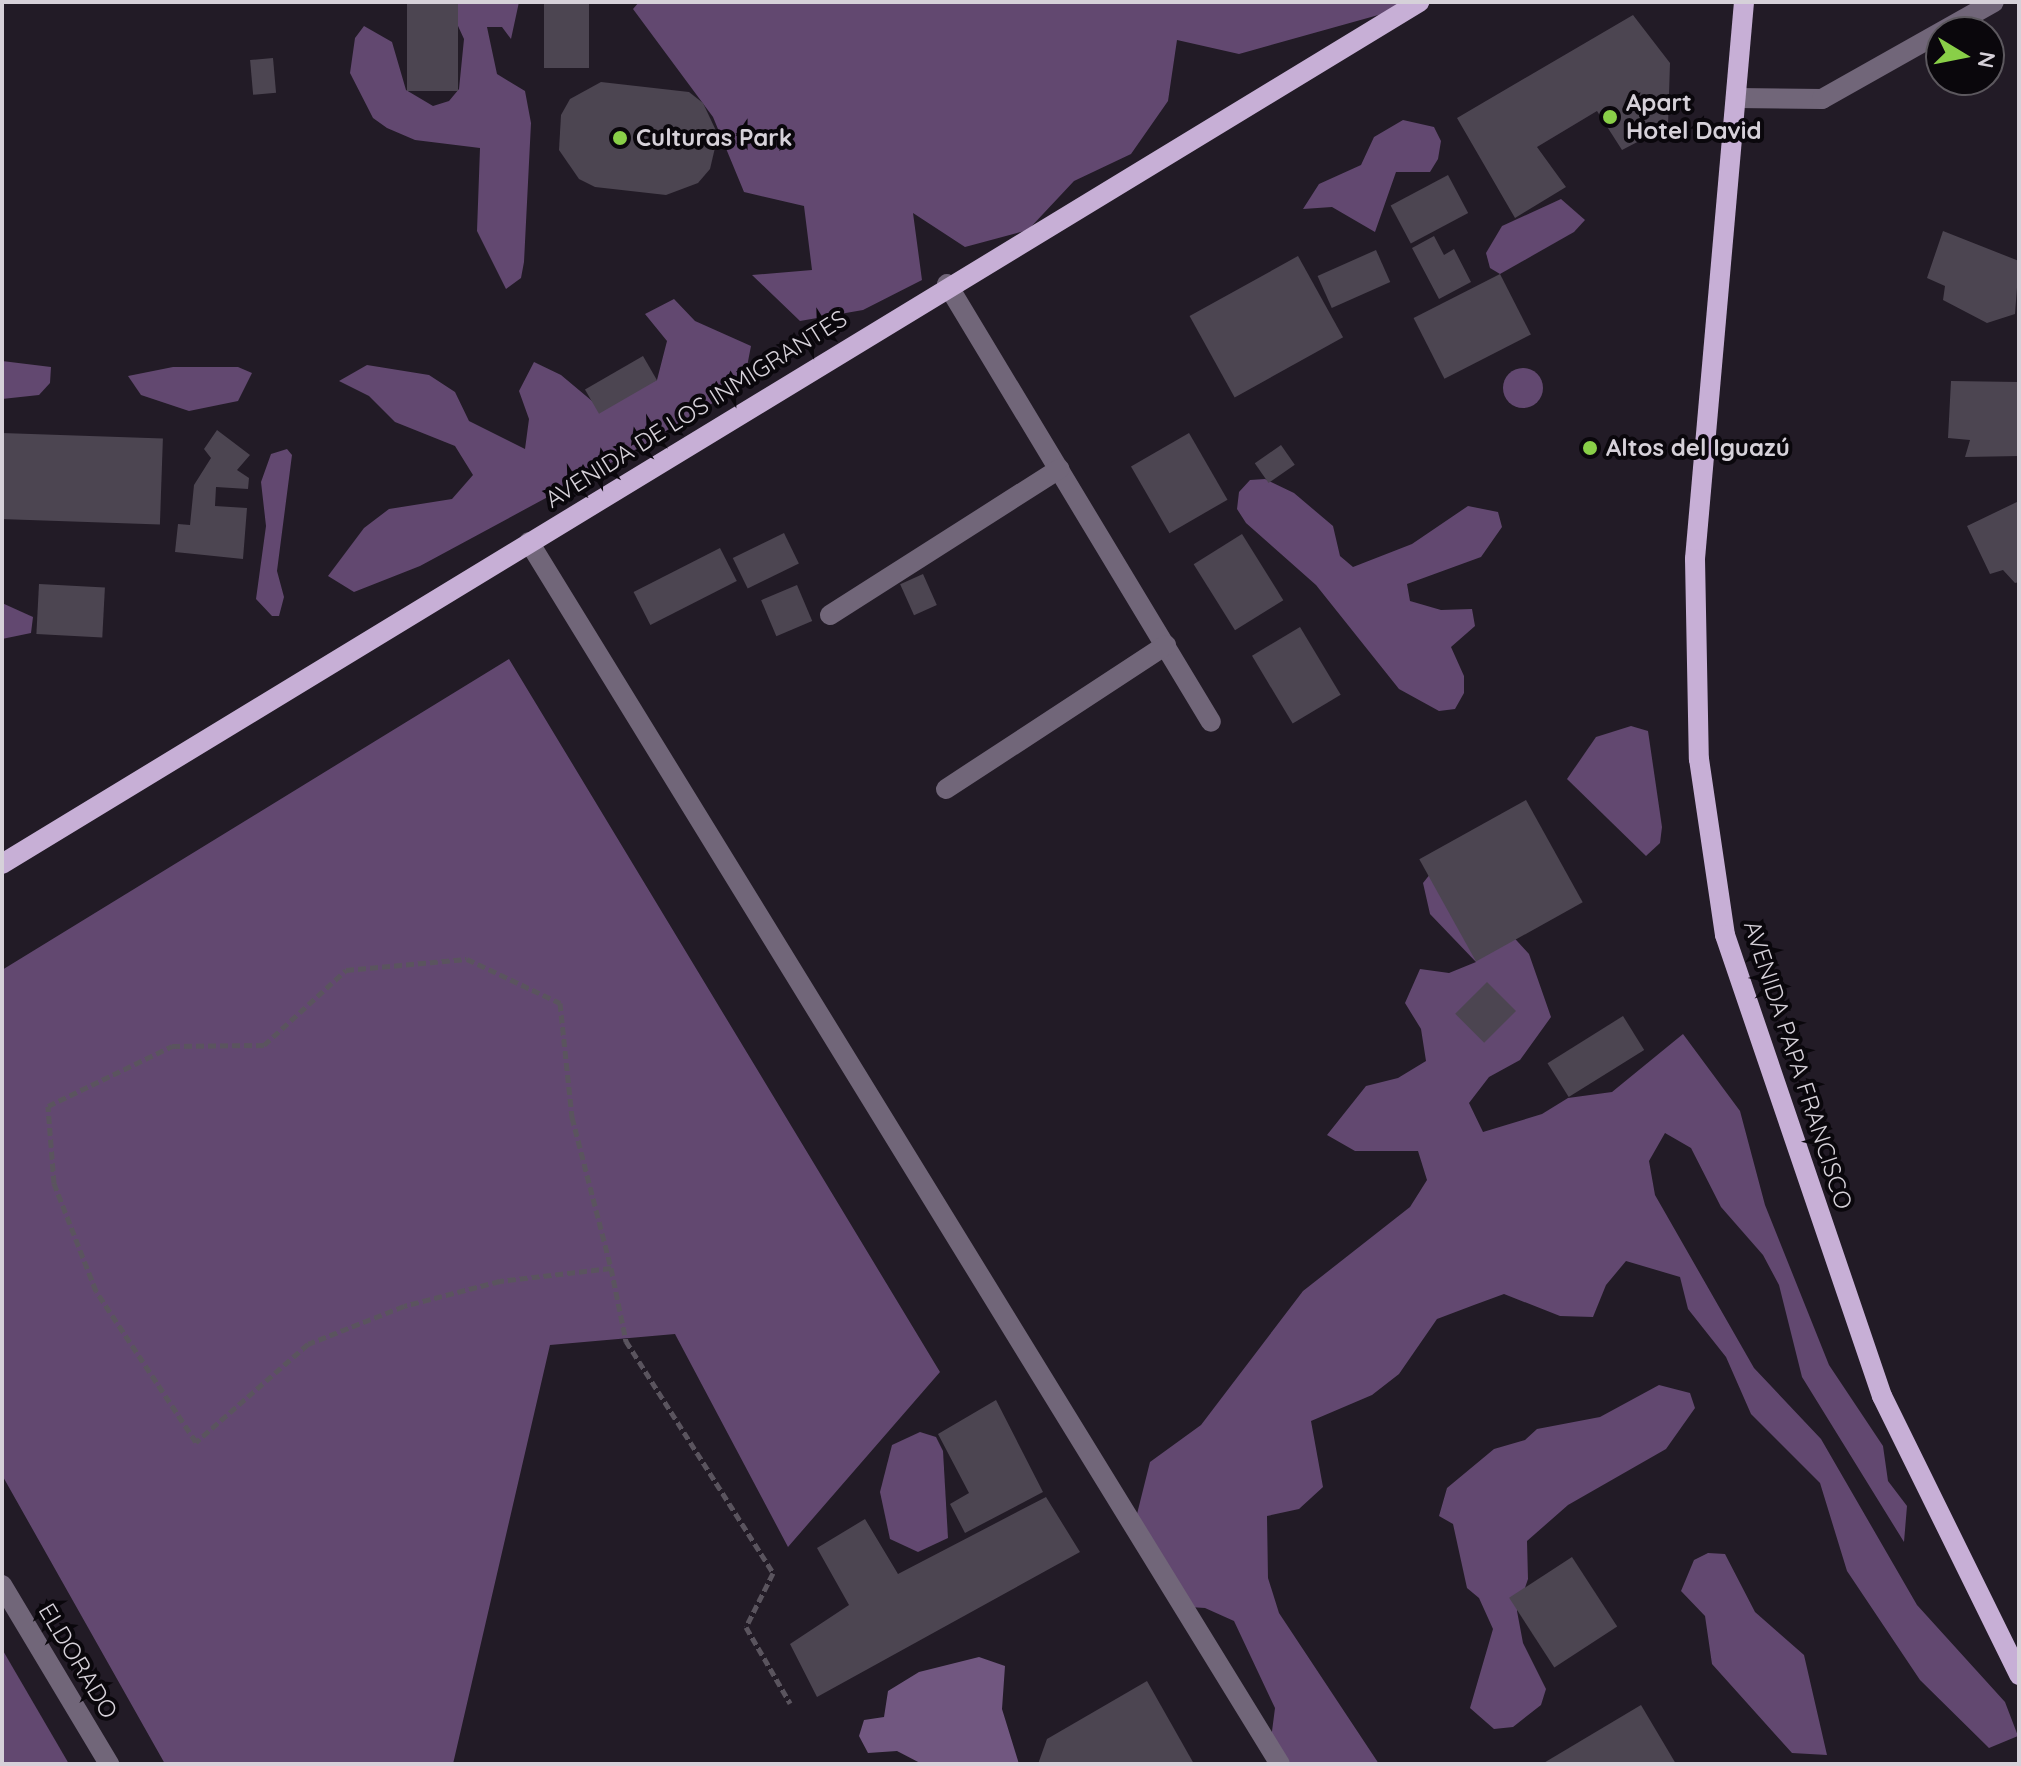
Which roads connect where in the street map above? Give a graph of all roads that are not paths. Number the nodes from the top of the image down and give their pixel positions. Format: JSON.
{"nodes":[{"id":1,"x":1419,"y":2,"type":"edge"},
{"id":2,"x":1744,"y":2,"type":"edge"},
{"id":3,"x":1994,"y":2,"type":"edge"},
{"id":4,"x":1736,"y":98,"type":"junction"},
{"id":5,"x":947,"y":284,"type":"junction"},
{"id":6,"x":1059,"y":469,"type":"junction"},
{"id":7,"x":529,"y":542,"type":"junction"},
{"id":8,"x":830,"y":615,"type":"dead end"},
{"id":9,"x":1166,"y":645,"type":"junction"},
{"id":10,"x":1211,"y":722,"type":"dead end"},
{"id":11,"x":946,"y":789,"type":"dead end"},
{"id":12,"x":2,"y":864,"type":"edge"},
{"id":13,"x":2,"y":1585,"type":"edge"},
{"id":14,"x":2019,"y":1675,"type":"edge"},
{"id":15,"x":109,"y":1764,"type":"edge"},
{"id":16,"x":1280,"y":1764,"type":"edge"}],
"edges":[{"from":1,"to":5,"type":"main road","name":"AVENIDA DE LOS INMIGRANTES"},
{"from":2,"to":4,"type":"main road","name":"AVENIDA PAPA FRANCISCO"},
{"from":3,"to":4,"type":"street"},
{"from":4,"to":14,"type":"main road","name":"AVENIDA PAPA FRANCISCO"},
{"from":5,"to":6,"type":"street"},
{"from":5,"to":7,"type":"main road","name":"AVENIDA DE LOS INMIGRANTES"},
{"from":6,"to":8,"type":"street"},
{"from":6,"to":9,"type":"street"},
{"from":7,"to":12,"type":"main road","name":"AVENIDA DE LOS INMIGRANTES"},
{"from":7,"to":16,"type":"street"},
{"from":9,"to":10,"type":"street"},
{"from":9,"to":11,"type":"street"},
{"from":13,"to":15,"type":"street","name":"ELDORADO"}]}
